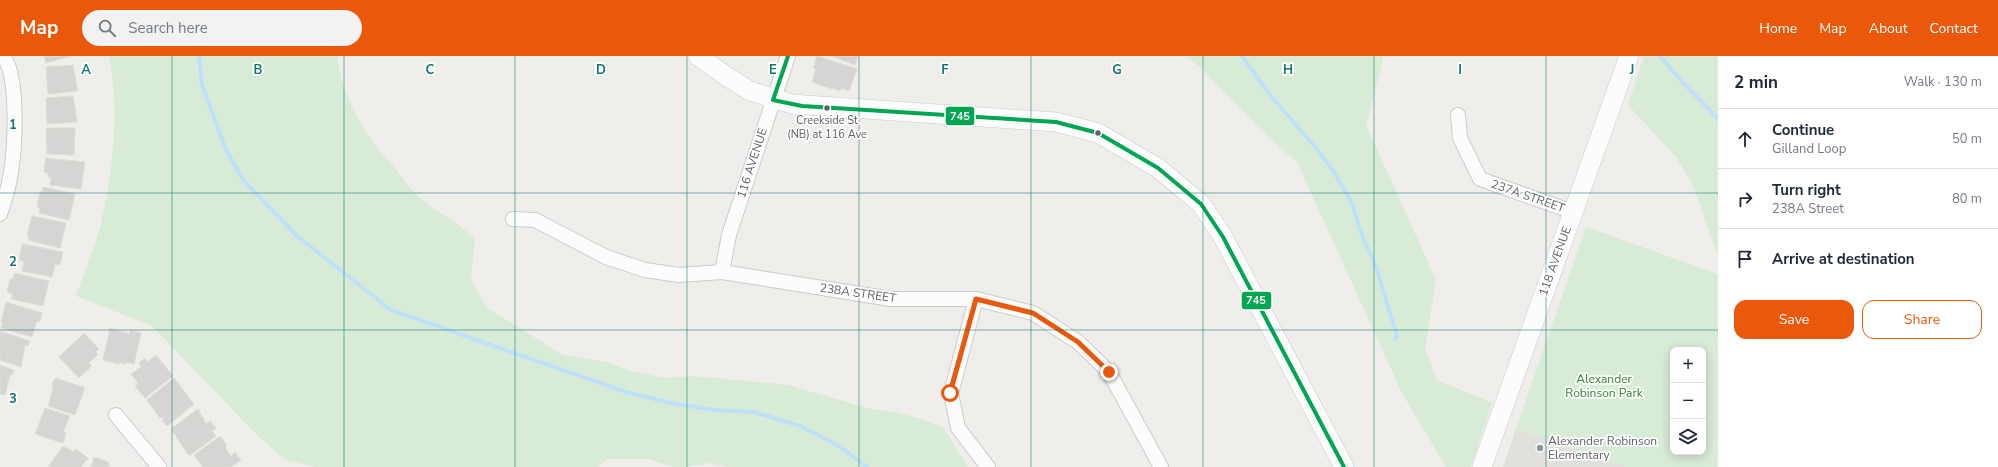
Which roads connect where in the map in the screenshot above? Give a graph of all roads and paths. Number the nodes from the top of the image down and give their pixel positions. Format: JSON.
{"nodes":[{"id":1,"x":698,"y":56,"type":"edge"},
{"id":2,"x":788,"y":56,"type":"edge"},
{"id":3,"x":1629,"y":56,"type":"edge"},
{"id":4,"x":4,"y":57,"type":"edge"},
{"id":5,"x":773,"y":100,"type":"junction"},
{"id":6,"x":1458,"y":115,"type":"dead end"},
{"id":7,"x":1573,"y":212,"type":"junction"},
{"id":8,"x":0,"y":214,"type":"edge"},
{"id":9,"x":513,"y":219,"type":"dead end"},
{"id":10,"x":722,"y":272,"type":"junction"},
{"id":11,"x":976,"y":299,"type":"junction"},
{"id":12,"x":116,"y":415,"type":"dead end"},
{"id":13,"x":159,"y":467,"type":"edge"},
{"id":14,"x":988,"y":467,"type":"edge"},
{"id":15,"x":1161,"y":467,"type":"edge"},
{"id":16,"x":1344,"y":467,"type":"edge"},
{"id":17,"x":1482,"y":467,"type":"edge"}],
"edges":[{"from":1,"to":5,"type":"street"},
{"from":2,"to":5,"type":"street","name":"116 AVENUE"},
{"from":3,"to":7,"type":"street","name":"118 AVENUE"},
{"from":4,"to":8,"type":"street"},
{"from":5,"to":10,"type":"street","name":"116 AVENUE"},
{"from":5,"to":16,"type":"street"},
{"from":6,"to":7,"type":"street","name":"237A STREET"},
{"from":7,"to":17,"type":"street","name":"118 AVENUE"},
{"from":9,"to":10,"type":"street","name":"238A STREET"},
{"from":10,"to":11,"type":"street","name":"238A STREET"},
{"from":11,"to":14,"type":"street"},
{"from":11,"to":15,"type":"street","name":"238A STREET"},
{"from":12,"to":13,"type":"street"}]}
